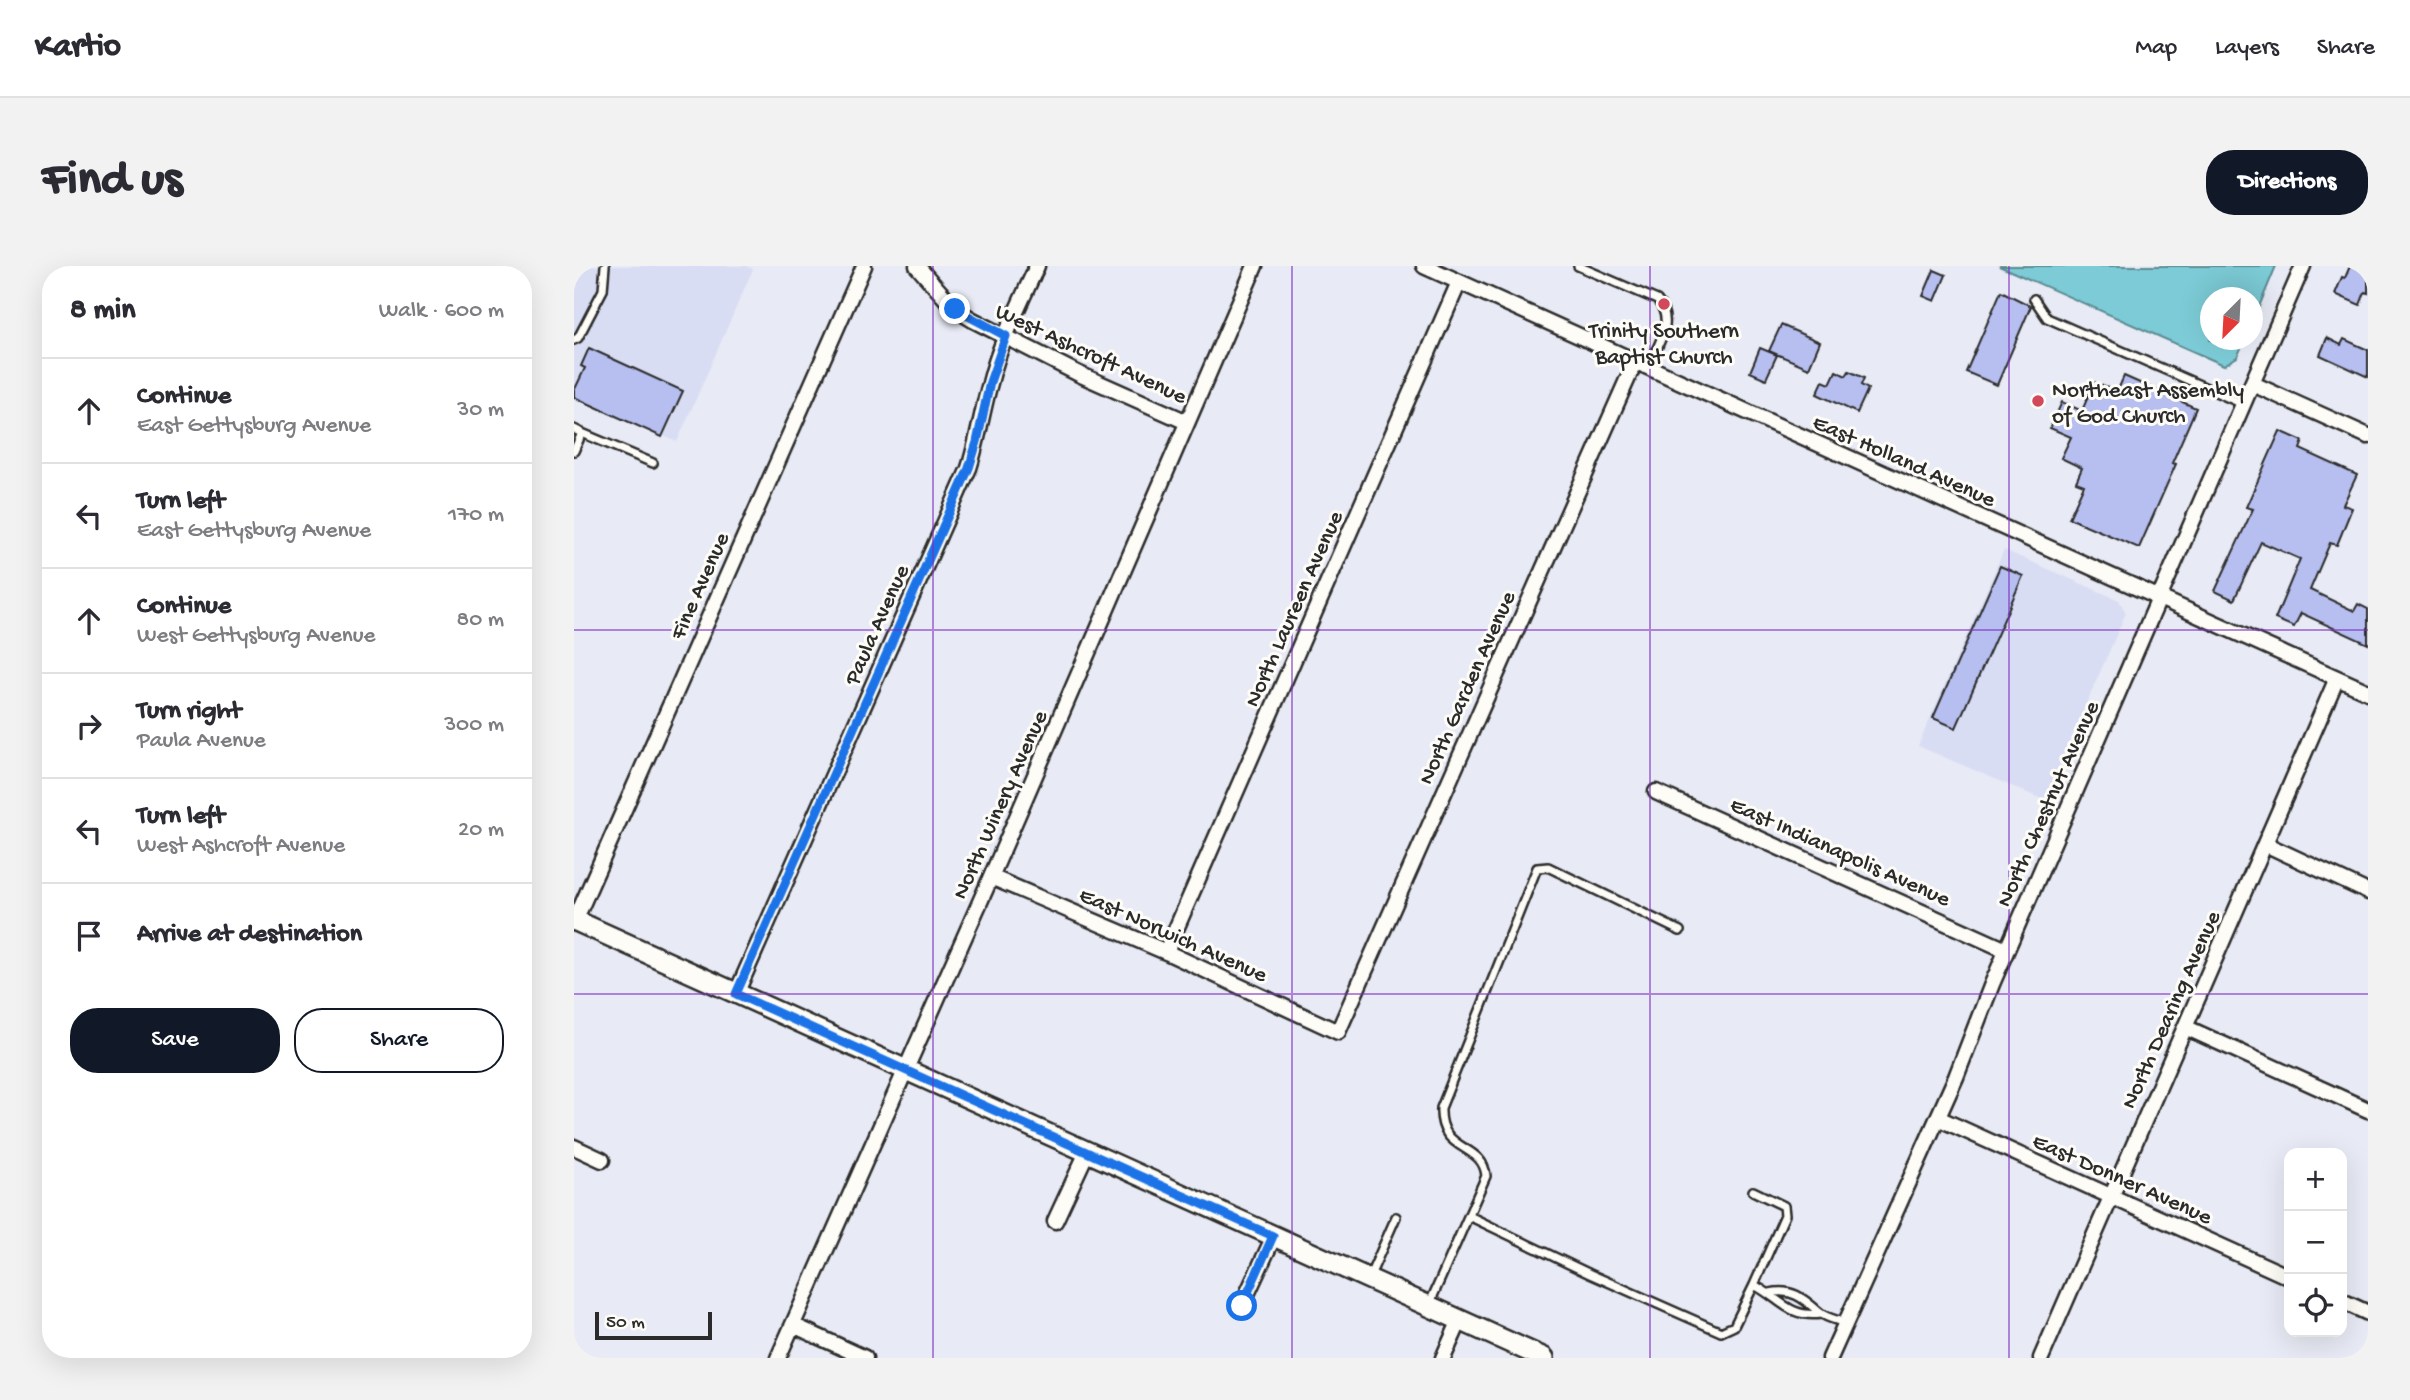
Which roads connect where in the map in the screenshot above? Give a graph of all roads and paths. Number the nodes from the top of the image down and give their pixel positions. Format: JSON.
{"nodes":[{"id":1,"x":605,"y":266,"type":"edge"},
{"id":2,"x":864,"y":266,"type":"edge"},
{"id":3,"x":917,"y":266,"type":"edge"},
{"id":4,"x":1037,"y":266,"type":"edge"},
{"id":5,"x":1255,"y":266,"type":"edge"},
{"id":6,"x":1424,"y":266,"type":"edge"},
{"id":7,"x":1578,"y":266,"type":"edge"},
{"id":8,"x":2303,"y":266,"type":"edge"},
{"id":9,"x":1459,"y":282,"type":"junction"},
{"id":10,"x":2034,"y":299,"type":"dead end"},
{"id":11,"x":1006,"y":336,"type":"junction"},
{"id":12,"x":574,"y":340,"type":"edge"},
{"id":13,"x":1641,"y":365,"type":"junction"},
{"id":14,"x":2253,"y":384,"type":"junction"},
{"id":15,"x":2244,"y":404,"type":"junction"},
{"id":16,"x":1187,"y":422,"type":"junction"},
{"id":17,"x":574,"y":429,"type":"edge"},
{"id":18,"x":582,"y":433,"type":"junction"},
{"id":19,"x":2368,"y":436,"type":"edge"},
{"id":20,"x":574,"y":451,"type":"edge"},
{"id":21,"x":653,"y":463,"type":"dead end"},
{"id":22,"x":2160,"y":598,"type":"junction"},
{"id":23,"x":2337,"y":678,"type":"junction"},
{"id":24,"x":2368,"y":692,"type":"edge"},
{"id":25,"x":1656,"y":792,"type":"dead end"},
{"id":26,"x":2265,"y":844,"type":"junction"},
{"id":27,"x":991,"y":877,"type":"junction"},
{"id":28,"x":2368,"y":892,"type":"edge"},
{"id":29,"x":574,"y":921,"type":"edge"},
{"id":30,"x":1680,"y":931,"type":"dead end"},
{"id":31,"x":2006,"y":950,"type":"junction"},
{"id":32,"x":1166,"y":952,"type":"junction"},
{"id":33,"x":736,"y":994,"type":"junction"},
{"id":34,"x":2185,"y":1027,"type":"junction"},
{"id":35,"x":1338,"y":1032,"type":"joint"},
{"id":36,"x":905,"y":1069,"type":"junction"},
{"id":37,"x":2368,"y":1110,"type":"edge"},
{"id":38,"x":1938,"y":1118,"type":"junction"},
{"id":39,"x":574,"y":1147,"type":"edge"},
{"id":40,"x":1087,"y":1152,"type":"junction"},
{"id":41,"x":602,"y":1160,"type":"dead end"},
{"id":42,"x":1752,"y":1191,"type":"dead end"},
{"id":43,"x":2111,"y":1197,"type":"junction"},
{"id":44,"x":1469,"y":1216,"type":"junction"},
{"id":45,"x":1396,"y":1217,"type":"dead end"},
{"id":46,"x":1055,"y":1221,"type":"dead end"},
{"id":47,"x":1273,"y":1236,"type":"junction"},
{"id":48,"x":2284,"y":1276,"type":"edge"},
{"id":49,"x":1369,"y":1279,"type":"junction"},
{"id":50,"x":1754,"y":1285,"type":"junction"},
{"id":51,"x":1770,"y":1293,"type":"junction"},
{"id":52,"x":2347,"y":1303,"type":"edge"},
{"id":53,"x":1242,"y":1306,"type":"dead end"},
{"id":54,"x":1428,"y":1306,"type":"junction"},
{"id":55,"x":2368,"y":1313,"type":"edge"},
{"id":56,"x":1821,"y":1314,"type":"junction"},
{"id":57,"x":1460,"y":1320,"type":"junction"},
{"id":58,"x":1845,"y":1323,"type":"junction"},
{"id":59,"x":793,"y":1325,"type":"junction"},
{"id":60,"x":778,"y":1358,"type":"edge"},
{"id":61,"x":865,"y":1358,"type":"edge"},
{"id":62,"x":1443,"y":1358,"type":"edge"},
{"id":63,"x":1544,"y":1358,"type":"edge"},
{"id":64,"x":1830,"y":1358,"type":"edge"},
{"id":65,"x":2041,"y":1358,"type":"edge"}],
"edges":[{"from":1,"to":12,"type":"lane"},
{"from":2,"to":29,"type":"street","name":"Fine Avenue"},
{"from":3,"to":11,"type":"street","name":"West Ashcroft Avenue"},
{"from":4,"to":11,"type":"street","name":"Paula Avenue"},
{"from":5,"to":16,"type":"street","name":"North Winery Avenue"},
{"from":6,"to":9,"type":"street","name":"East Holland Avenue"},
{"from":7,"to":13,"type":"lane"},
{"from":8,"to":14,"type":"street","name":"North Chestnut Avenue"},
{"from":9,"to":13,"type":"street","name":"East Holland Avenue"},
{"from":9,"to":32,"type":"street","name":"North Laureen Avenue"},
{"from":10,"to":15,"type":"lane"},
{"from":11,"to":16,"type":"street","name":"West Ashcroft Avenue"},
{"from":11,"to":33,"type":"street","name":"Paula Avenue"},
{"from":13,"to":22,"type":"street","name":"East Holland Avenue"},
{"from":13,"to":35,"type":"street","name":"North Garden Avenue"},
{"from":14,"to":15,"type":"street","name":"North Chestnut Avenue"},
{"from":14,"to":19,"type":"street"},
{"from":15,"to":22,"type":"street","name":"North Chestnut Avenue"},
{"from":16,"to":27,"type":"street","name":"North Winery Avenue"},
{"from":17,"to":18,"type":"lane"},
{"from":18,"to":20,"type":"lane"},
{"from":18,"to":21,"type":"lane"},
{"from":22,"to":23,"type":"street","name":"East Holland Avenue"},
{"from":22,"to":31,"type":"street","name":"North Chestnut Avenue"},
{"from":23,"to":24,"type":"street","name":"East Holland Avenue"},
{"from":23,"to":26,"type":"street","name":"North Dearing Avenue"},
{"from":25,"to":31,"type":"street","name":"East Indianapolis Avenue"},
{"from":26,"to":28,"type":"street"},
{"from":26,"to":34,"type":"street","name":"North Dearing Avenue"},
{"from":27,"to":32,"type":"street","name":"East Norwich Avenue"},
{"from":27,"to":36,"type":"street","name":"North Winery Avenue"},
{"from":29,"to":33,"type":"street"},
{"from":30,"to":44,"type":"lane"},
{"from":31,"to":38,"type":"street","name":"North Chestnut Avenue"},
{"from":32,"to":35,"type":"street","name":"East Norwich Avenue"},
{"from":33,"to":36,"type":"street"},
{"from":34,"to":37,"type":"street"},
{"from":34,"to":43,"type":"street","name":"North Dearing Avenue"},
{"from":36,"to":40,"type":"street"},
{"from":36,"to":59,"type":"street","name":"North Winery Avenue"},
{"from":38,"to":43,"type":"street","name":"East Donner Avenue"},
{"from":38,"to":58,"type":"street","name":"North Chestnut Avenue"},
{"from":39,"to":41,"type":"street"},
{"from":40,"to":46,"type":"street"},
{"from":40,"to":47,"type":"street"},
{"from":42,"to":50,"type":"lane"},
{"from":43,"to":48,"type":"street","name":"East Donner Avenue"},
{"from":43,"to":65,"type":"street","name":"North Dearing Avenue"},
{"from":44,"to":50,"type":"lane"},
{"from":44,"to":54,"type":"lane"},
{"from":45,"to":49,"type":"lane"},
{"from":47,"to":49,"type":"street"},
{"from":47,"to":53,"type":"street"},
{"from":49,"to":54,"type":"street"},
{"from":50,"to":51,"type":"lane"},
{"from":51,"to":56,"type":"lane"},
{"from":51,"to":56,"type":"lane"},
{"from":52,"to":55,"type":"street"},
{"from":54,"to":57,"type":"street"},
{"from":56,"to":58,"type":"lane"},
{"from":57,"to":62,"type":"street"},
{"from":57,"to":63,"type":"street"},
{"from":58,"to":64,"type":"street","name":"North Chestnut Avenue"},
{"from":59,"to":60,"type":"street","name":"North Winery Avenue"},
{"from":59,"to":61,"type":"street"}]}
